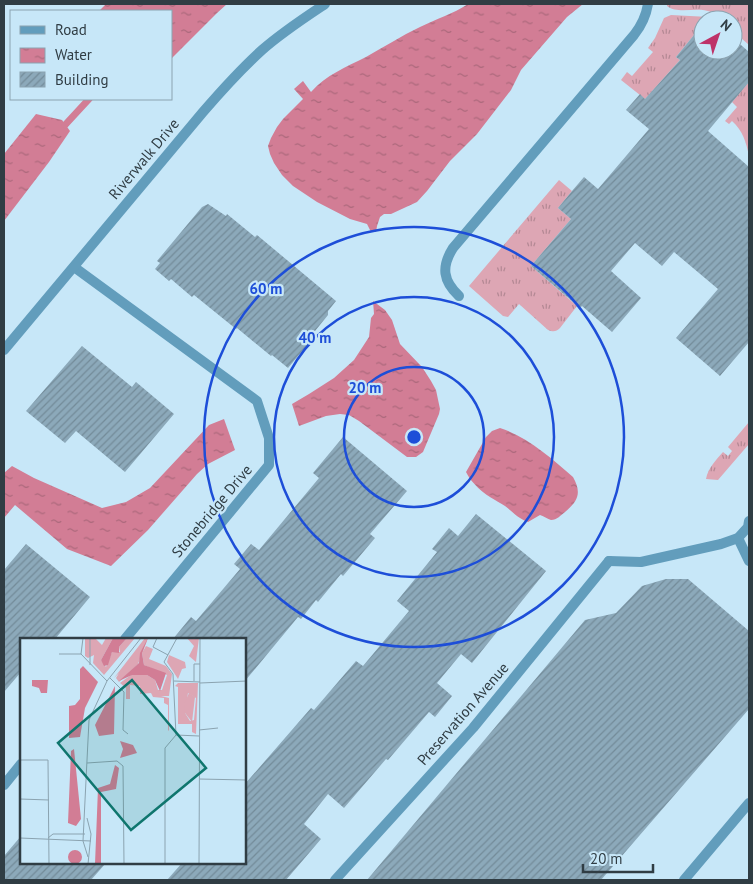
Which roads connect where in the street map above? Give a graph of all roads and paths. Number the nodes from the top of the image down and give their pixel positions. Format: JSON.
{"nodes":[{"id":1,"x":325,"y":4,"type":"edge"},
{"id":2,"x":648,"y":4,"type":"edge"},
{"id":3,"x":74,"y":267,"type":"junction"},
{"id":4,"x":459,"y":296,"type":"dead end"},
{"id":5,"x":4,"y":350,"type":"edge"},
{"id":6,"x":749,"y":521,"type":"edge"},
{"id":7,"x":738,"y":538,"type":"junction"},
{"id":8,"x":749,"y":561,"type":"edge"},
{"id":9,"x":126,"y":638,"type":"edge"},
{"id":10,"x":20,"y":765,"type":"edge"},
{"id":11,"x":4,"y":785,"type":"edge"},
{"id":12,"x":749,"y":802,"type":"edge"},
{"id":13,"x":335,"y":880,"type":"edge"},
{"id":14,"x":684,"y":880,"type":"edge"}],
"edges":[{"from":1,"to":3,"type":"street","name":"Riverwalk Drive"},
{"from":2,"to":4,"type":"street"},
{"from":3,"to":5,"type":"street","name":"Riverwalk Drive"},
{"from":3,"to":9,"type":"street","name":"Stonebridge Drive"},
{"from":6,"to":7,"type":"street"},
{"from":7,"to":8,"type":"street"},
{"from":7,"to":13,"type":"street","name":"Preservation Avenue"},
{"from":10,"to":11,"type":"street"},
{"from":12,"to":14,"type":"street"}]}
